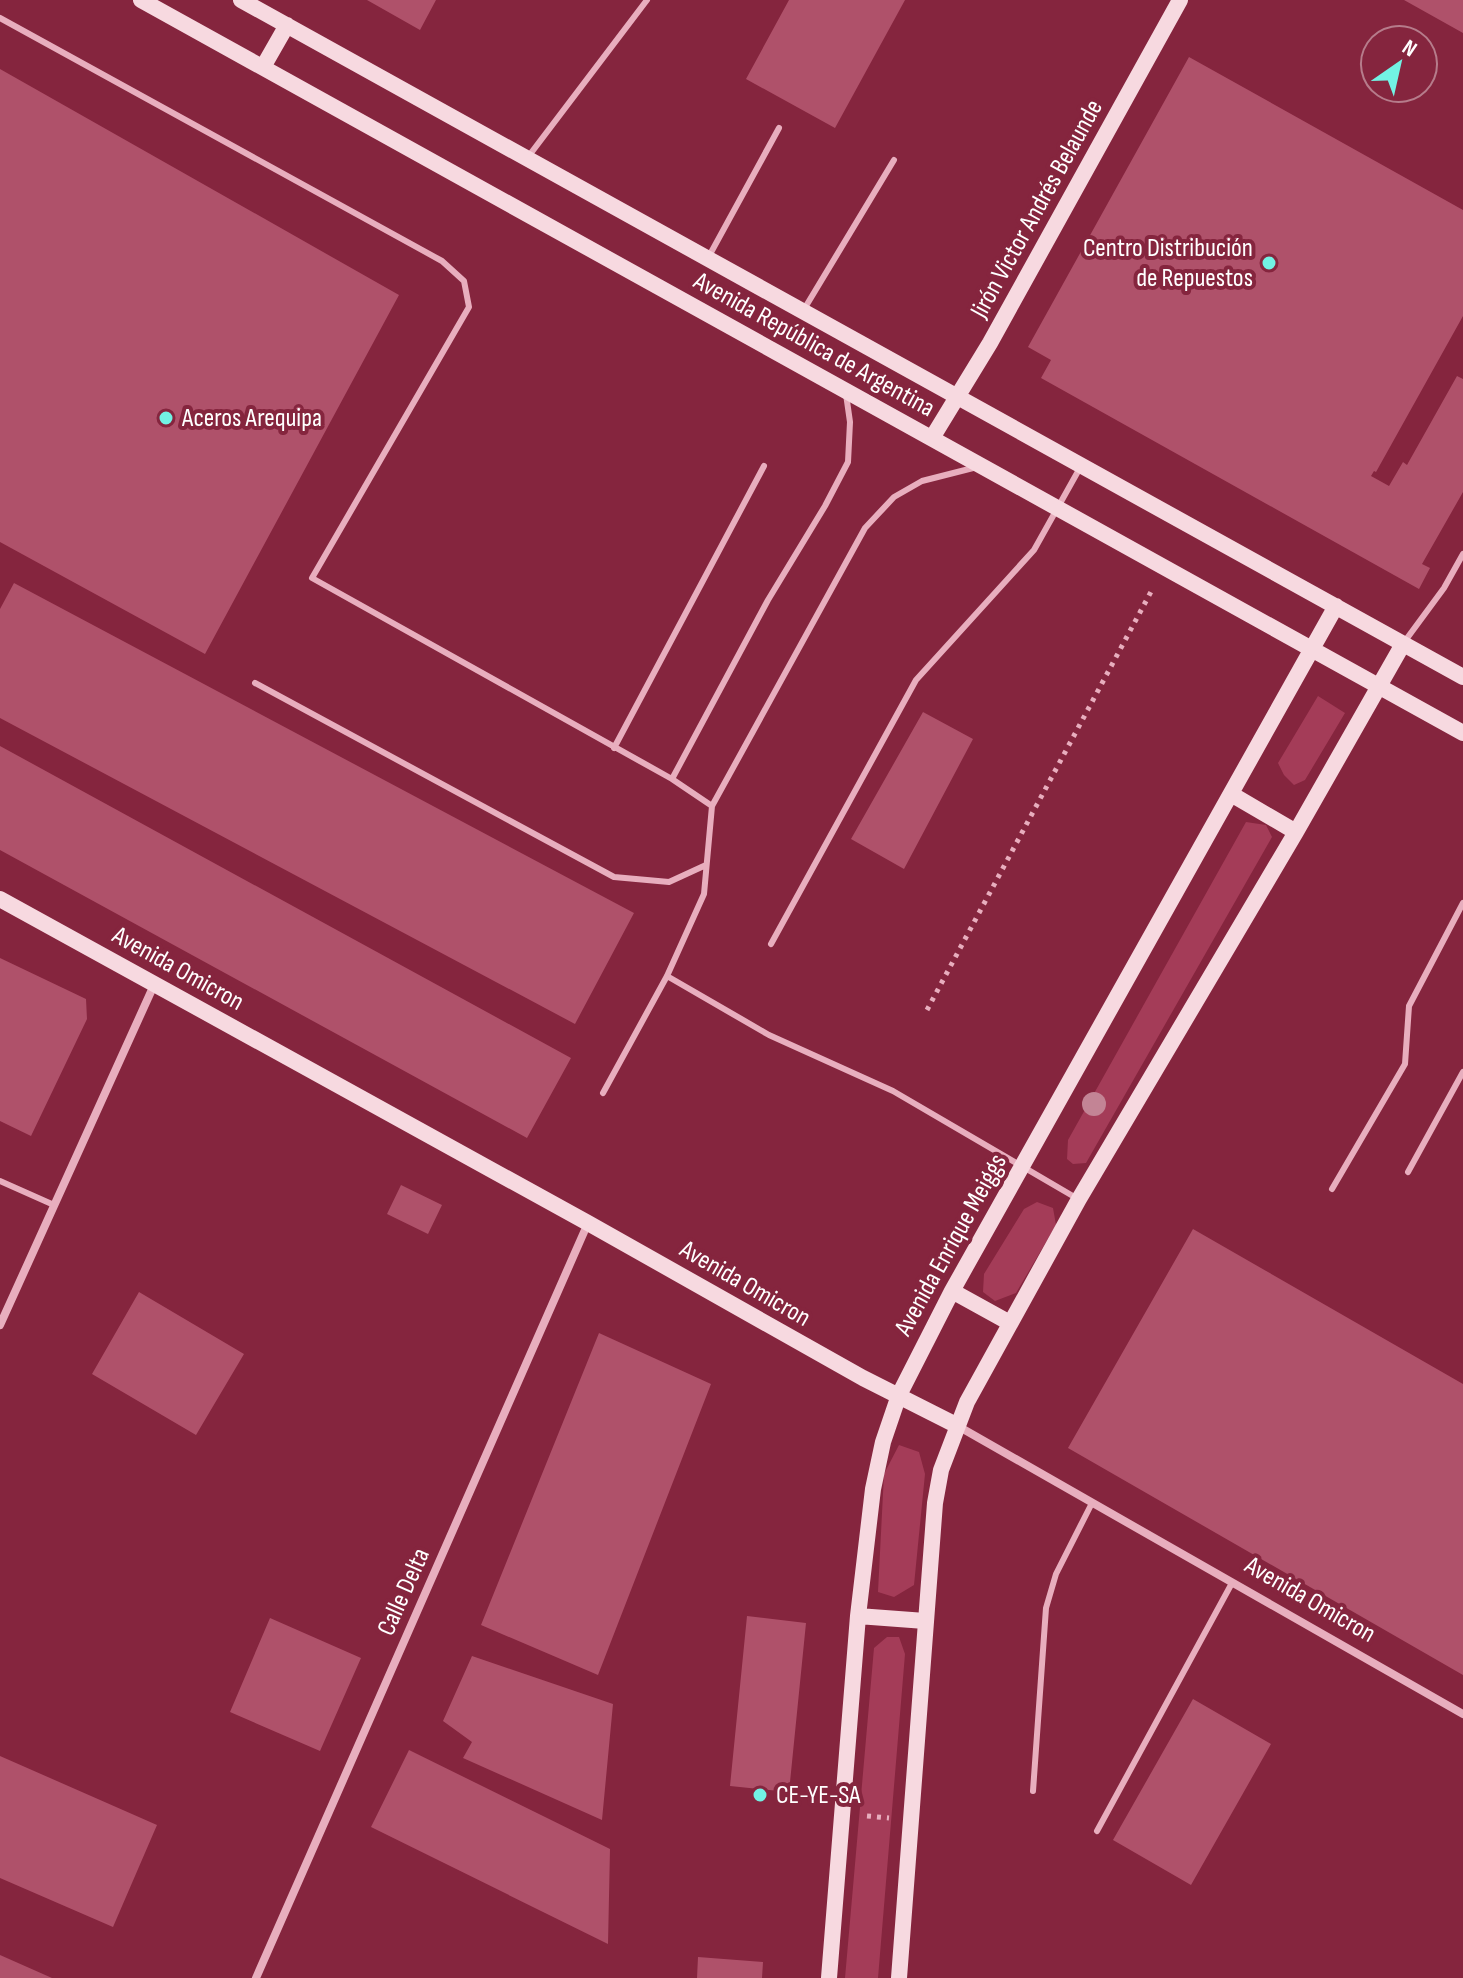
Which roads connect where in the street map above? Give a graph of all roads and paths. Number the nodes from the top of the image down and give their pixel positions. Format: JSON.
{"nodes":[{"id":1,"x":141,"y":0,"type":"edge"},
{"id":2,"x":241,"y":0,"type":"edge"},
{"id":3,"x":647,"y":0,"type":"edge"},
{"id":4,"x":1180,"y":0,"type":"edge"},
{"id":5,"x":0,"y":18,"type":"edge"},
{"id":6,"x":287,"y":25,"type":"junction"},
{"id":7,"x":263,"y":67,"type":"junction"},
{"id":8,"x":779,"y":128,"type":"dead end"},
{"id":9,"x":527,"y":158,"type":"junction"},
{"id":10,"x":894,"y":160,"type":"dead end"},
{"id":11,"x":708,"y":258,"type":"junction"},
{"id":12,"x":803,"y":311,"type":"junction"},
{"id":13,"x":845,"y":390,"type":"junction"},
{"id":14,"x":956,"y":396,"type":"junction"},
{"id":15,"x":932,"y":438,"type":"junction"},
{"id":16,"x":981,"y":465,"type":"junction"},
{"id":17,"x":764,"y":466,"type":"dead end"},
{"id":18,"x":1081,"y":466,"type":"junction"},
{"id":19,"x":1057,"y":508,"type":"junction"},
{"id":20,"x":1463,"y":554,"type":"edge"},
{"id":21,"x":1164,"y":567,"type":"junction"},
{"id":22,"x":1336,"y":606,"type":"junction"},
{"id":23,"x":1403,"y":644,"type":"junction"},
{"id":24,"x":1312,"y":649,"type":"junction"},
{"id":25,"x":1463,"y":677,"type":"edge"},
{"id":26,"x":255,"y":683,"type":"dead end"},
{"id":27,"x":1378,"y":686,"type":"junction"},
{"id":28,"x":1463,"y":733,"type":"edge"},
{"id":29,"x":614,"y":748,"type":"junction"},
{"id":30,"x":672,"y":779,"type":"junction"},
{"id":31,"x":1231,"y":794,"type":"junction"},
{"id":32,"x":712,"y":806,"type":"junction"},
{"id":33,"x":1296,"y":832,"type":"junction"},
{"id":34,"x":706,"y":865,"type":"junction"},
{"id":35,"x":0,"y":899,"type":"edge"},
{"id":36,"x":1463,"y":903,"type":"edge"},
{"id":37,"x":771,"y":944,"type":"dead end"},
{"id":38,"x":667,"y":976,"type":"junction"},
{"id":39,"x":155,"y":984,"type":"junction"},
{"id":40,"x":927,"y":1010,"type":"dead end"},
{"id":41,"x":1463,"y":1072,"type":"edge"},
{"id":42,"x":603,"y":1093,"type":"dead end"},
{"id":43,"x":1022,"y":1167,"type":"junction"},
{"id":44,"x":1408,"y":1172,"type":"dead end"},
{"id":45,"x":0,"y":1181,"type":"edge"},
{"id":46,"x":1332,"y":1189,"type":"dead end"},
{"id":47,"x":1079,"y":1199,"type":"junction"},
{"id":48,"x":54,"y":1205,"type":"junction"},
{"id":49,"x":588,"y":1223,"type":"junction"},
{"id":50,"x":952,"y":1291,"type":"junction"},
{"id":51,"x":1010,"y":1323,"type":"junction"},
{"id":52,"x":0,"y":1325,"type":"edge"},
{"id":53,"x":899,"y":1395,"type":"junction"},
{"id":54,"x":956,"y":1425,"type":"junction"},
{"id":55,"x":1092,"y":1503,"type":"junction"},
{"id":56,"x":1232,"y":1583,"type":"junction"},
{"id":57,"x":858,"y":1616,"type":"junction"},
{"id":58,"x":925,"y":1621,"type":"junction"},
{"id":59,"x":1463,"y":1714,"type":"edge"},
{"id":60,"x":1033,"y":1791,"type":"dead end"},
{"id":61,"x":842,"y":1814,"type":"junction"},
{"id":62,"x":911,"y":1820,"type":"junction"},
{"id":63,"x":1097,"y":1831,"type":"dead end"},
{"id":64,"x":256,"y":1978,"type":"edge"},
{"id":65,"x":829,"y":1978,"type":"edge"},
{"id":66,"x":899,"y":1978,"type":"edge"}],
"edges":[{"from":1,"to":7,"type":"main road","name":"Avenida República de Argentina"},
{"from":2,"to":6,"type":"main road","name":"Avenida República de Argentina"},
{"from":3,"to":9,"type":"lane"},
{"from":4,"to":14,"type":"main road","name":"Jirón Victor Andrés Belaunde"},
{"from":5,"to":29,"type":"lane"},
{"from":6,"to":7,"type":"main road"},
{"from":6,"to":9,"type":"main road","name":"Avenida República de Argentina"},
{"from":7,"to":13,"type":"main road","name":"Avenida República de Argentina"},
{"from":8,"to":11,"type":"lane"},
{"from":9,"to":11,"type":"main road","name":"Avenida República de Argentina"},
{"from":10,"to":12,"type":"lane"},
{"from":11,"to":12,"type":"main road","name":"Avenida República de Argentina"},
{"from":12,"to":14,"type":"main road","name":"Avenida República de Argentina"},
{"from":13,"to":15,"type":"main road","name":"Avenida República de Argentina"},
{"from":13,"to":30,"type":"lane"},
{"from":14,"to":15,"type":"main road","name":"Jirón Victor Andrés Belaunde"},
{"from":14,"to":18,"type":"main road","name":"Avenida República de Argentina"},
{"from":15,"to":16,"type":"main road","name":"Avenida República de Argentina"},
{"from":16,"to":19,"type":"main road","name":"Avenida República de Argentina"},
{"from":16,"to":32,"type":"lane"},
{"from":17,"to":29,"type":"lane"},
{"from":18,"to":19,"type":"lane"},
{"from":18,"to":22,"type":"main road","name":"Avenida República de Argentina"},
{"from":19,"to":21,"type":"main road","name":"Avenida República de Argentina"},
{"from":19,"to":37,"type":"lane"},
{"from":20,"to":23,"type":"lane"},
{"from":21,"to":24,"type":"main road","name":"Avenida República de Argentina"},
{"from":21,"to":40,"type":"path"},
{"from":22,"to":23,"type":"main road","name":"Avenida República de Argentina"},
{"from":22,"to":24,"type":"main road","name":"Avenida Enrique Meiggs"},
{"from":23,"to":25,"type":"main road","name":"Avenida República de Argentina"},
{"from":23,"to":27,"type":"main road"},
{"from":24,"to":27,"type":"main road","name":"Avenida República de Argentina"},
{"from":24,"to":31,"type":"main road","name":"Avenida Enrique Meiggs"},
{"from":26,"to":34,"type":"lane"},
{"from":27,"to":28,"type":"main road","name":"Avenida República de Argentina"},
{"from":27,"to":33,"type":"main road"},
{"from":29,"to":30,"type":"lane"},
{"from":30,"to":32,"type":"lane"},
{"from":31,"to":33,"type":"main road"},
{"from":31,"to":43,"type":"main road","name":"Avenida Enrique Meiggs"},
{"from":32,"to":34,"type":"lane"},
{"from":33,"to":47,"type":"main road"},
{"from":34,"to":38,"type":"lane"},
{"from":35,"to":39,"type":"main road","name":"Avenida Omicron"},
{"from":36,"to":46,"type":"lane"},
{"from":38,"to":42,"type":"lane"},
{"from":38,"to":43,"type":"lane"},
{"from":39,"to":48,"type":"street"},
{"from":39,"to":49,"type":"main road","name":"Avenida Omicron"},
{"from":41,"to":44,"type":"lane"},
{"from":43,"to":47,"type":"lane"},
{"from":43,"to":50,"type":"main road","name":"Avenida Enrique Meiggs"},
{"from":45,"to":48,"type":"lane"},
{"from":47,"to":51,"type":"main road"},
{"from":48,"to":52,"type":"street"},
{"from":49,"to":53,"type":"main road","name":"Avenida Omicron"},
{"from":49,"to":64,"type":"street","name":"Calle Delta"},
{"from":50,"to":51,"type":"main road"},
{"from":50,"to":53,"type":"main road","name":"Avenida Enrique Meiggs"},
{"from":51,"to":54,"type":"main road"},
{"from":53,"to":54,"type":"main road","name":"Avenida Omicron"},
{"from":53,"to":57,"type":"main road","name":"Avenida Enrique Meiggs"},
{"from":54,"to":55,"type":"street","name":"Avenida Omicron"},
{"from":54,"to":58,"type":"main road"},
{"from":55,"to":56,"type":"street","name":"Avenida Omicron"},
{"from":55,"to":60,"type":"lane"},
{"from":56,"to":59,"type":"street","name":"Avenida Omicron"},
{"from":56,"to":63,"type":"lane"},
{"from":57,"to":58,"type":"main road"},
{"from":57,"to":61,"type":"main road","name":"Avenida Enrique Meiggs"},
{"from":58,"to":62,"type":"main road"},
{"from":61,"to":62,"type":"path"},
{"from":61,"to":65,"type":"main road","name":"Avenida Enrique Meiggs"},
{"from":62,"to":66,"type":"main road"}]}
